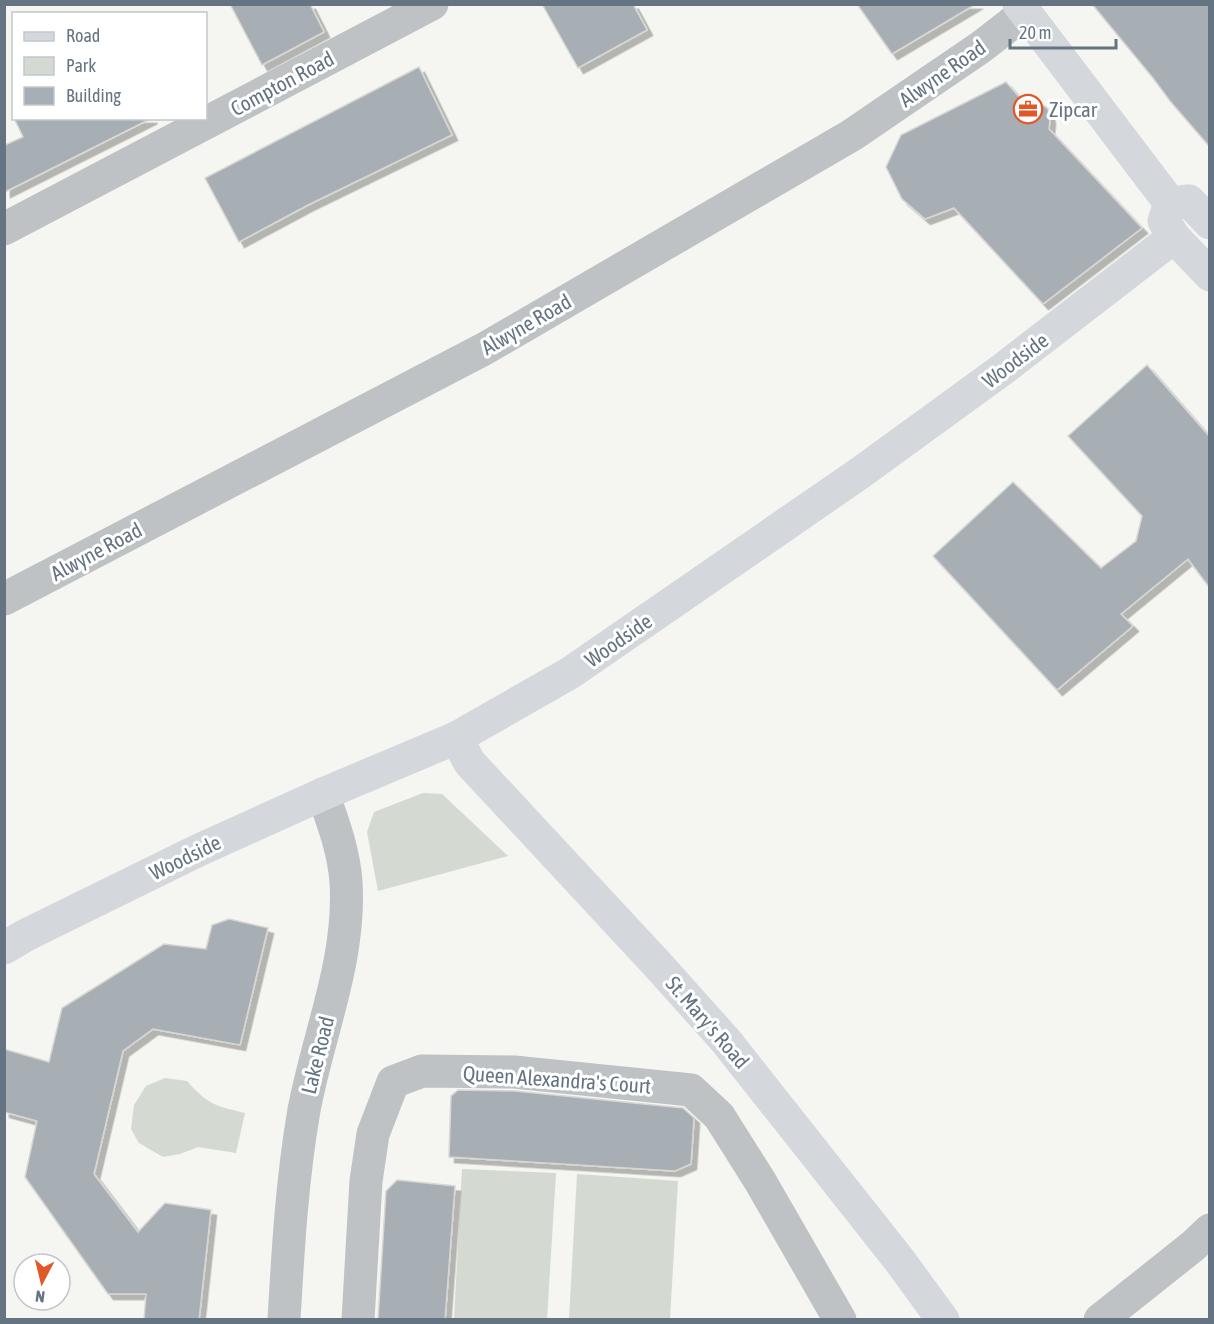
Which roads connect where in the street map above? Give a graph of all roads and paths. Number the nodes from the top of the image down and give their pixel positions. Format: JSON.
{"nodes":[{"id":1,"x":432,"y":4,"type":"edge"},
{"id":2,"x":1022,"y":8,"type":"edge"},
{"id":3,"x":1170,"y":203,"type":"junction"},
{"id":4,"x":1207,"y":214,"type":"edge"},
{"id":5,"x":4,"y":229,"type":"edge"},
{"id":6,"x":1174,"y":237,"type":"junction"},
{"id":7,"x":1209,"y":274,"type":"edge"},
{"id":8,"x":4,"y":599,"type":"edge"},
{"id":9,"x":456,"y":738,"type":"junction"},
{"id":10,"x":323,"y":794,"type":"junction"},
{"id":11,"x":4,"y":948,"type":"edge"},
{"id":12,"x":1209,"y":1230,"type":"edge"},
{"id":13,"x":284,"y":1320,"type":"edge"},
{"id":14,"x":358,"y":1320,"type":"edge"},
{"id":15,"x":840,"y":1320,"type":"edge"},
{"id":16,"x":943,"y":1320,"type":"edge"},
{"id":17,"x":1100,"y":1320,"type":"edge"}],
"edges":[{"from":1,"to":5,"type":"street","name":"Compton Road"},
{"from":2,"to":3,"type":"street"},
{"from":2,"to":8,"type":"street","name":"Alwyne Road"},
{"from":3,"to":4,"type":"street"},
{"from":3,"to":6,"type":"street"},
{"from":6,"to":7,"type":"street"},
{"from":6,"to":9,"type":"street","name":"Woodside"},
{"from":9,"to":10,"type":"street","name":"Woodside"},
{"from":9,"to":16,"type":"street","name":"St. Mary's Road"},
{"from":10,"to":11,"type":"street","name":"Woodside"},
{"from":10,"to":13,"type":"street","name":"Lake Road"},
{"from":12,"to":17,"type":"street"},
{"from":14,"to":15,"type":"street","name":"Queen Alexandra's Court"}]}
